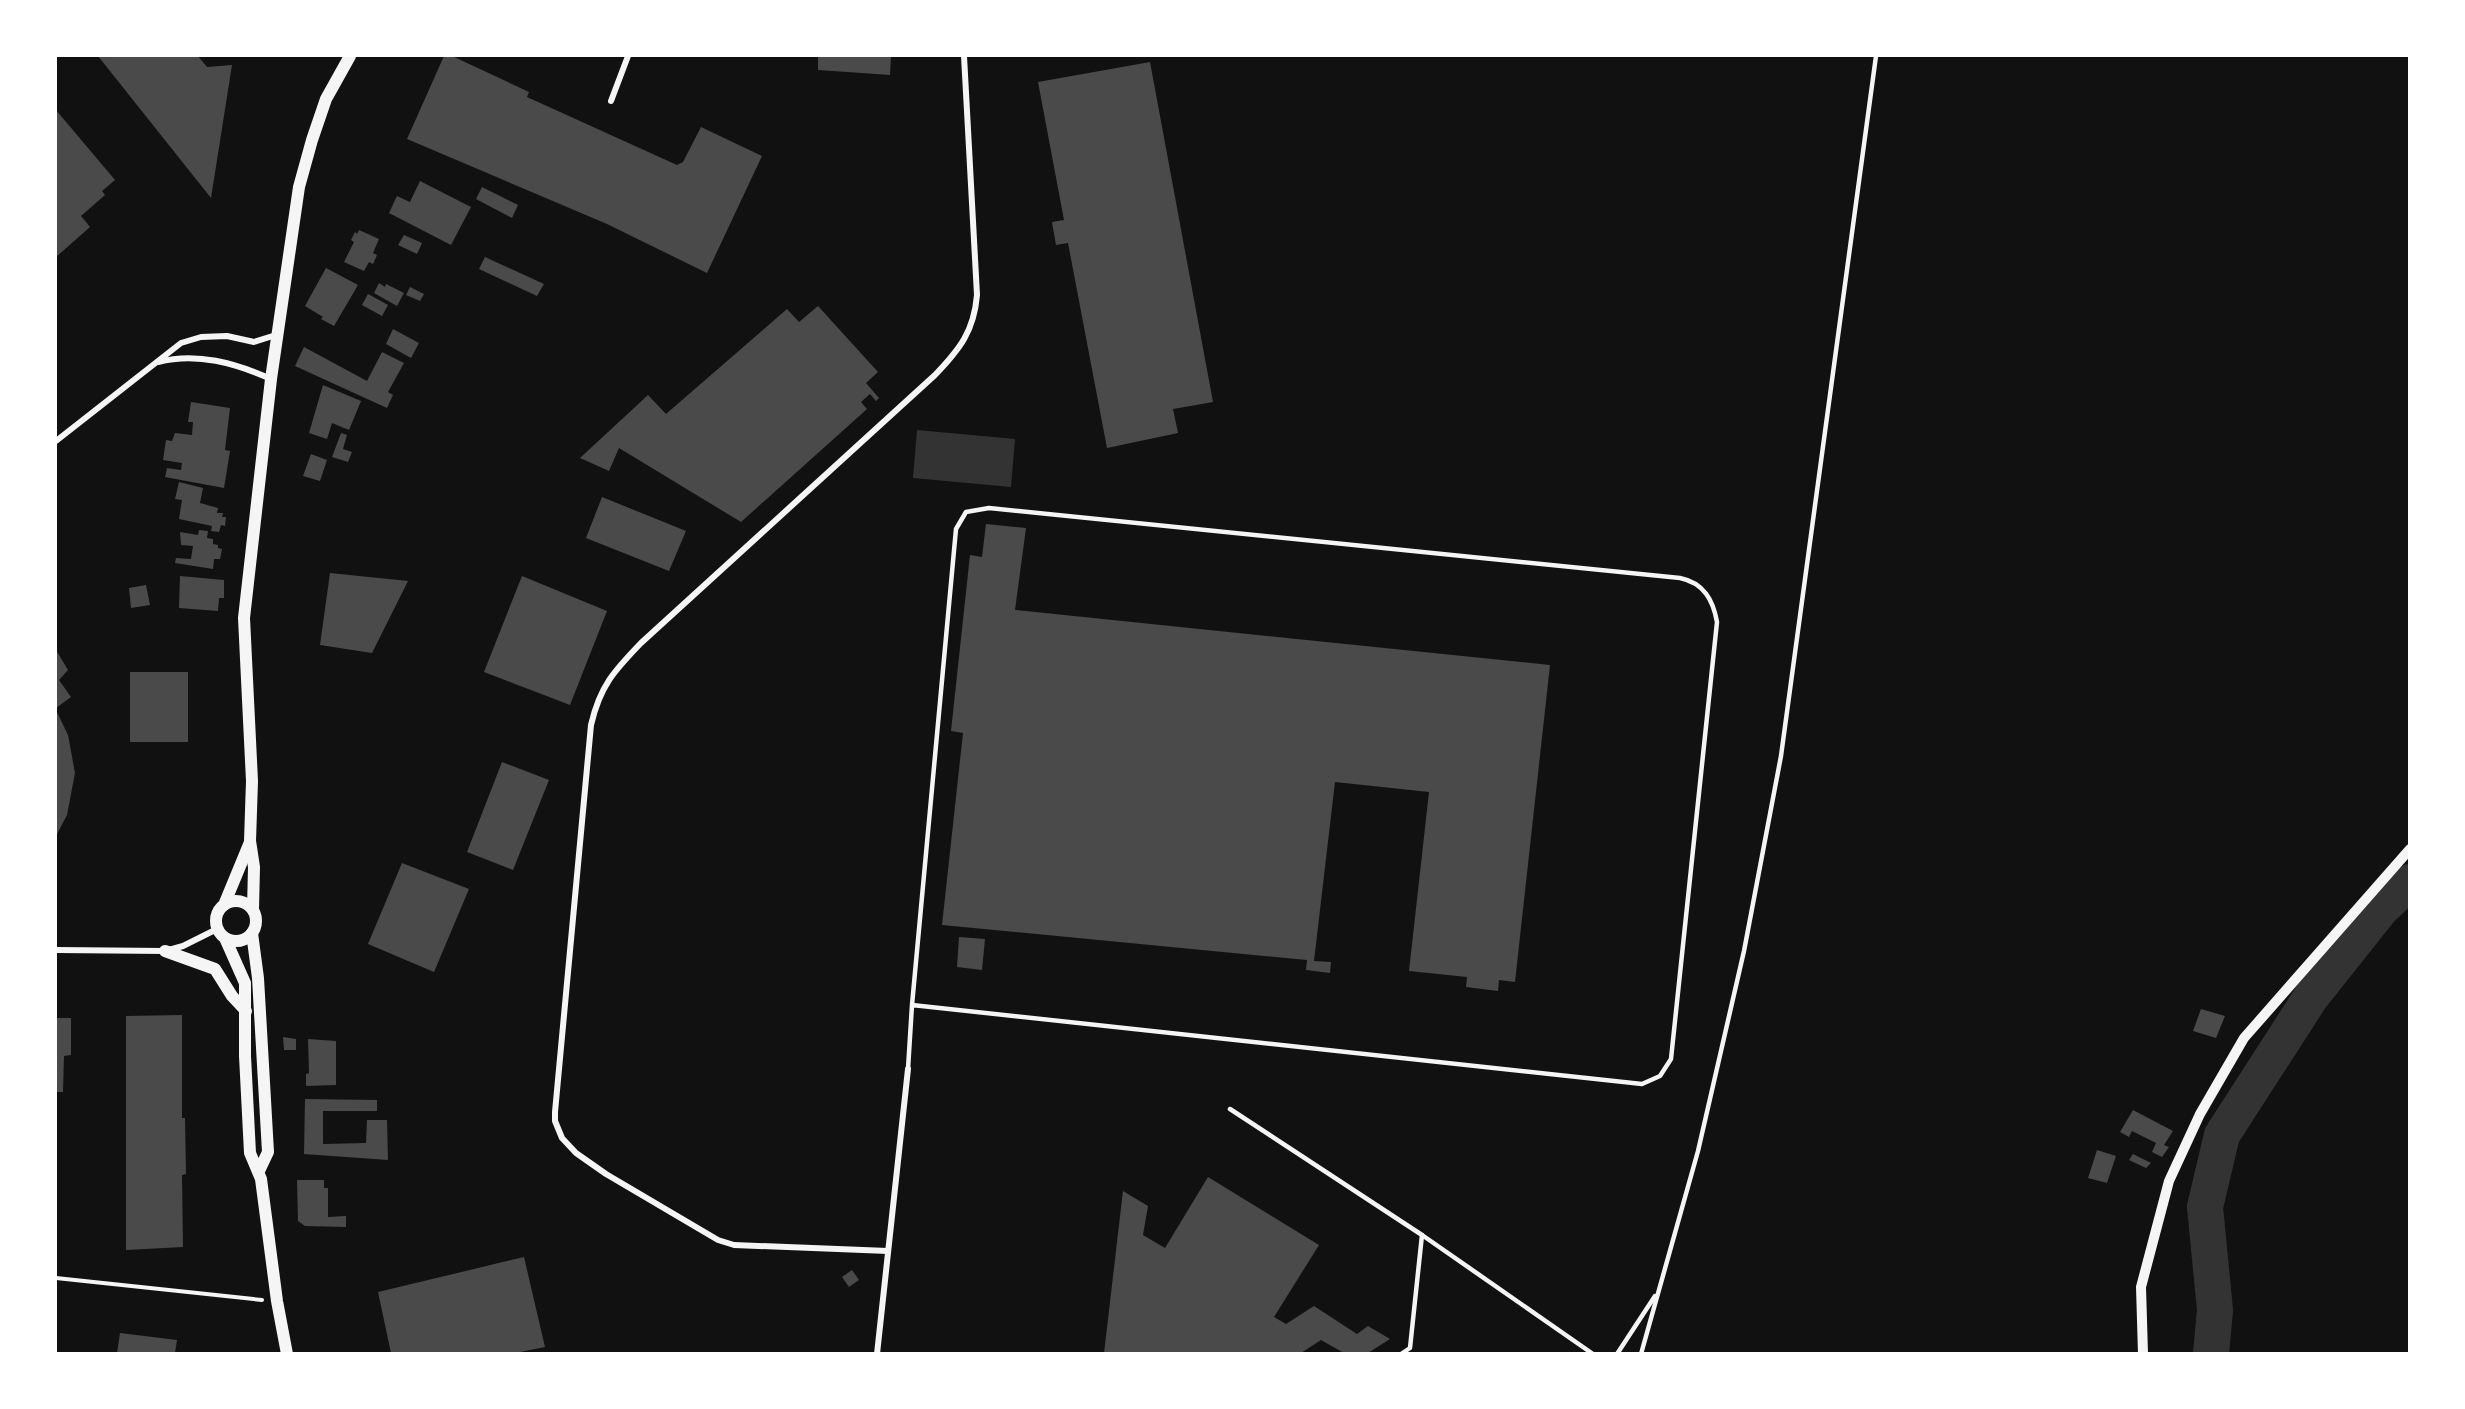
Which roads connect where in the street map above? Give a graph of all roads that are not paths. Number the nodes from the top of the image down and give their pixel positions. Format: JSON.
{"nodes":[{"id":1,"x":350,"y":56,"type":"edge"},
{"id":2,"x":628,"y":56,"type":"edge"},
{"id":3,"x":964,"y":56,"type":"edge"},
{"id":4,"x":1876,"y":56,"type":"edge"},
{"id":5,"x":611,"y":100,"type":"dead end"},
{"id":6,"x":279,"y":334,"type":"junction"},
{"id":7,"x":154,"y":363,"type":"junction"},
{"id":8,"x":271,"y":379,"type":"junction"},
{"id":9,"x":56,"y":441,"type":"edge"},
{"id":10,"x":250,"y":841,"type":"junction"},
{"id":11,"x":2409,"y":849,"type":"edge"},
{"id":12,"x":224,"y":905,"type":"junction"},
{"id":13,"x":253,"y":909,"type":"junction"},
{"id":14,"x":252,"y":933,"type":"junction"},
{"id":15,"x":221,"y":934,"type":"junction"},
{"id":16,"x":56,"y":950,"type":"edge"},
{"id":17,"x":165,"y":951,"type":"junction"},
{"id":18,"x":912,"y":1005,"type":"junction"},
{"id":19,"x":246,"y":1011,"type":"junction"},
{"id":20,"x":908,"y":1070,"type":"joint"},
{"id":21,"x":1230,"y":1108,"type":"dead end"},
{"id":22,"x":259,"y":1171,"type":"junction"},
{"id":23,"x":1422,"y":1234,"type":"junction"},
{"id":24,"x":888,"y":1251,"type":"junction"},
{"id":25,"x":1658,"y":1292,"type":"junction"},
{"id":26,"x":287,"y":1353,"type":"edge"},
{"id":27,"x":877,"y":1353,"type":"edge"},
{"id":28,"x":1401,"y":1353,"type":"edge"},
{"id":29,"x":1593,"y":1353,"type":"edge"},
{"id":30,"x":1617,"y":1353,"type":"edge"},
{"id":31,"x":1641,"y":1353,"type":"edge"},
{"id":32,"x":2143,"y":1353,"type":"edge"}],
"edges":[{"from":1,"to":6,"type":"main road"},
{"from":2,"to":5,"type":"street"},
{"from":3,"to":24,"type":"street"},
{"from":4,"to":25,"type":"lane"},
{"from":6,"to":7,"type":"street"},
{"from":6,"to":8,"type":"main road"},
{"from":7,"to":8,"type":"street"},
{"from":7,"to":9,"type":"street"},
{"from":8,"to":10,"type":"main road"},
{"from":10,"to":12,"type":"main road"},
{"from":10,"to":13,"type":"main road"},
{"from":11,"to":32,"type":"street"},
{"from":12,"to":13,"type":"main road"},
{"from":12,"to":15,"type":"main road"},
{"from":13,"to":14,"type":"main road"},
{"from":14,"to":15,"type":"main road"},
{"from":14,"to":22,"type":"main road"},
{"from":15,"to":17,"type":"street"},
{"from":15,"to":19,"type":"main road"},
{"from":16,"to":17,"type":"street"},
{"from":17,"to":19,"type":"main road"},
{"from":18,"to":18,"type":"lane"},
{"from":18,"to":20,"type":"lane"},
{"from":19,"to":22,"type":"main road"},
{"from":20,"to":24,"type":"street"},
{"from":21,"to":23,"type":"lane"},
{"from":22,"to":26,"type":"main road"},
{"from":23,"to":28,"type":"lane"},
{"from":23,"to":29,"type":"lane"},
{"from":24,"to":27,"type":"street"},
{"from":25,"to":30,"type":"lane"},
{"from":25,"to":31,"type":"lane"}]}
